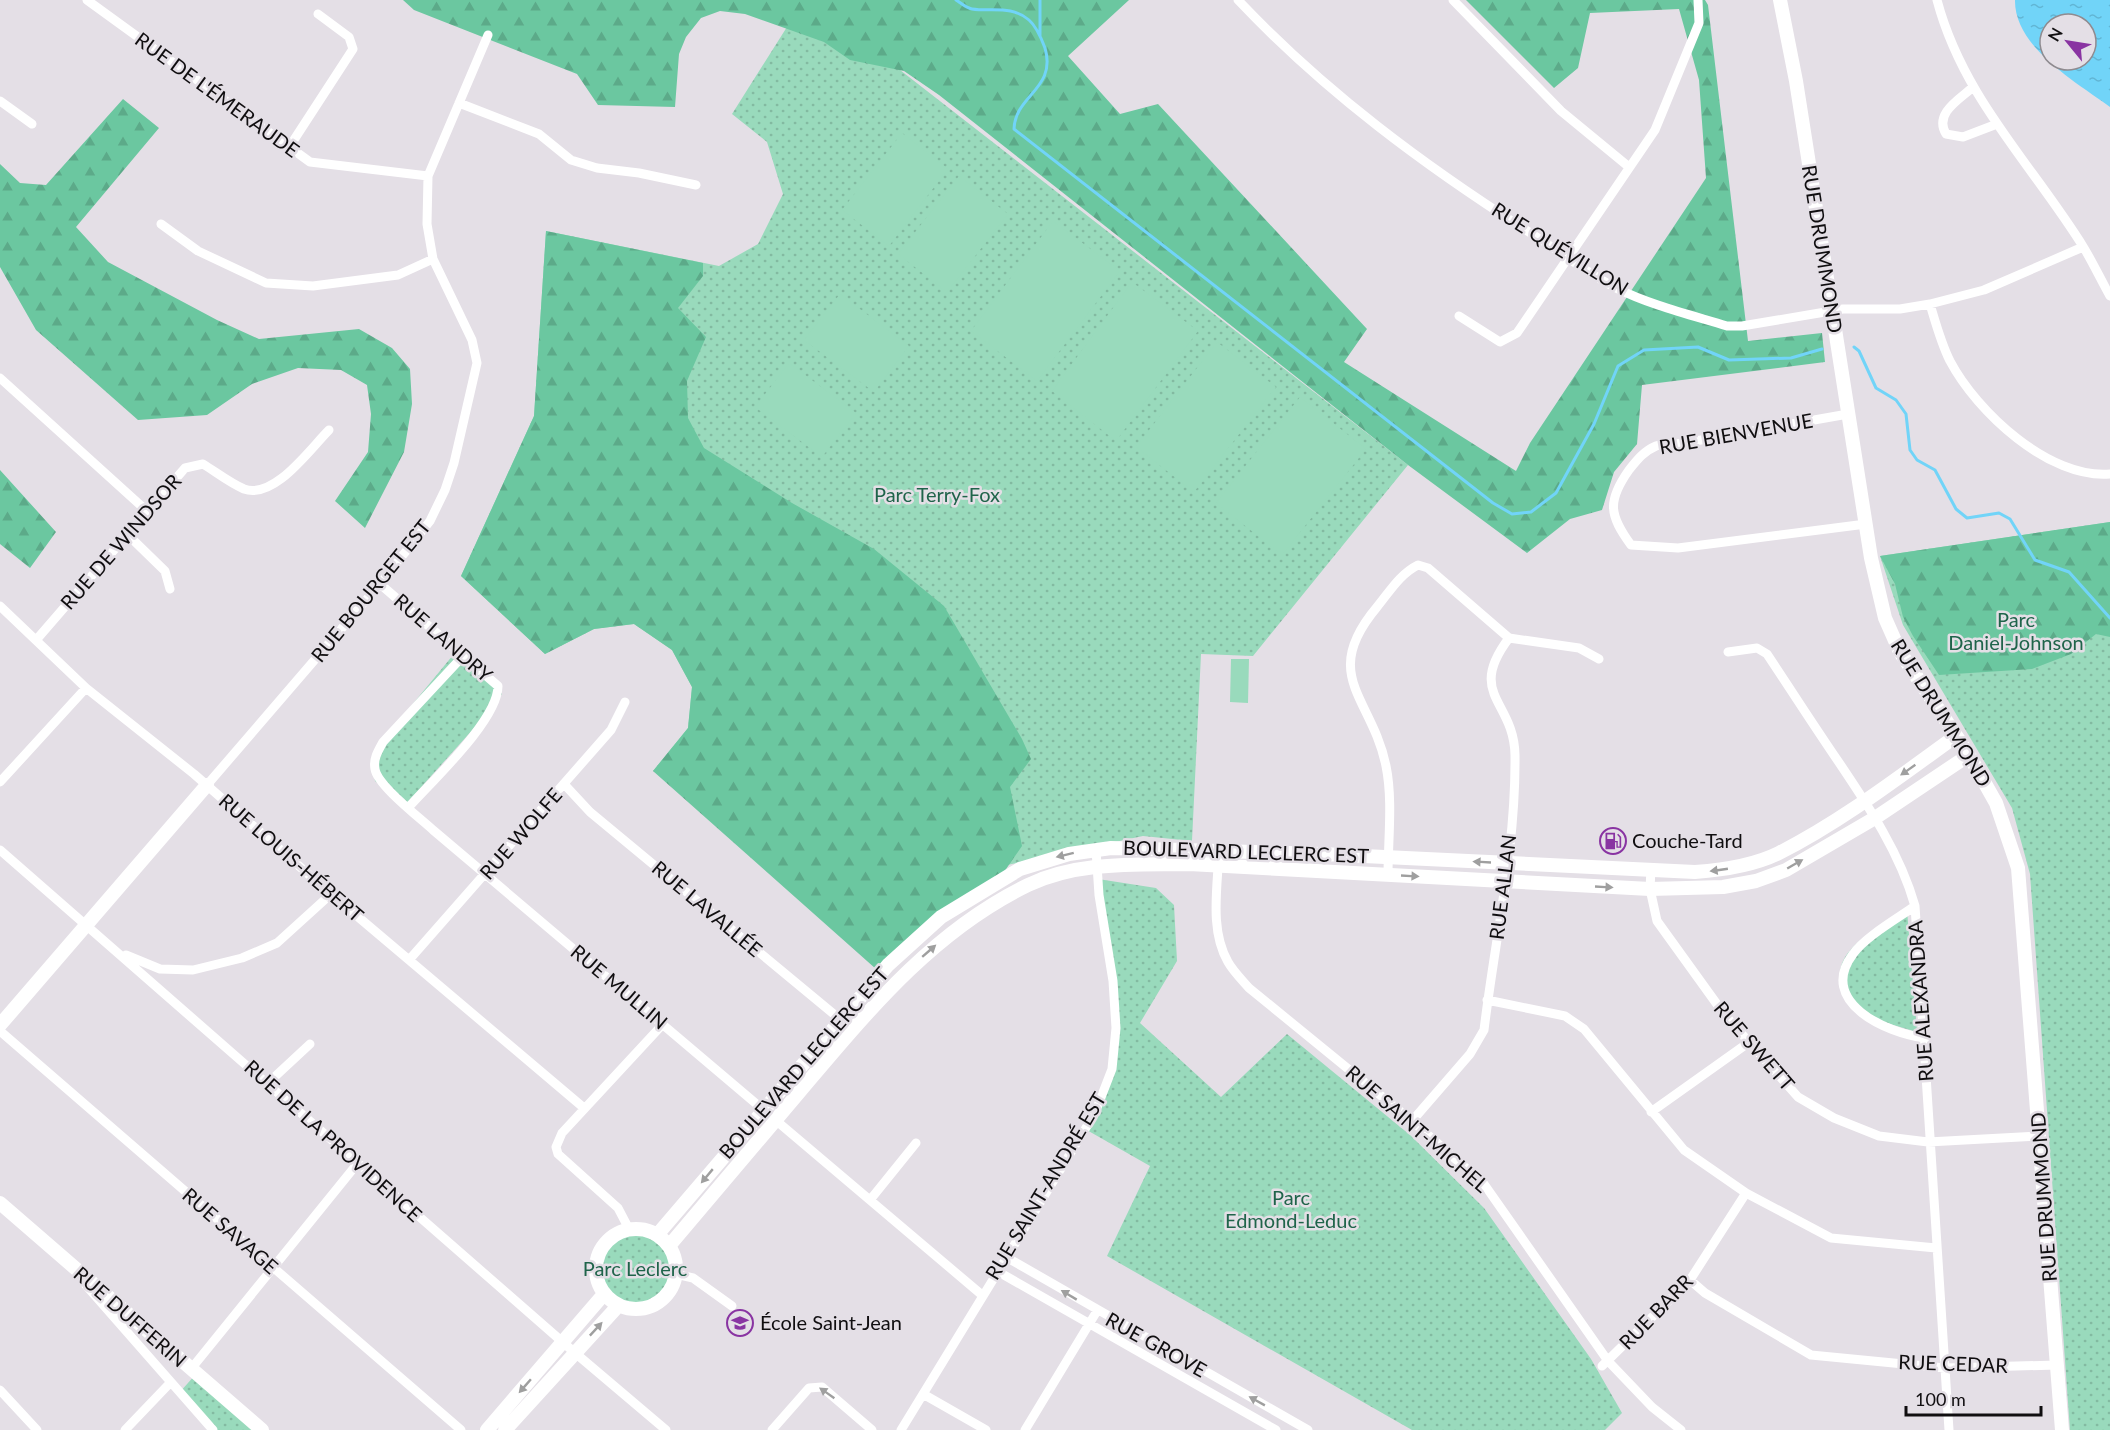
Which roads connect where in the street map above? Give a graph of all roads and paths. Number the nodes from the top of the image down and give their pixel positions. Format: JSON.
{"nodes":[{"id":1,"x":87,"y":0,"type":"edge"},
{"id":2,"x":1238,"y":0,"type":"edge"},
{"id":3,"x":1453,"y":0,"type":"edge"},
{"id":4,"x":1698,"y":0,"type":"edge"},
{"id":5,"x":1780,"y":0,"type":"edge"},
{"id":6,"x":1937,"y":0,"type":"edge"},
{"id":7,"x":318,"y":14,"type":"dead end"},
{"id":8,"x":488,"y":35,"type":"dead end"},
{"id":9,"x":1972,"y":88,"type":"junction"},
{"id":10,"x":0,"y":101,"type":"edge"},
{"id":11,"x":459,"y":103,"type":"junction"},
{"id":12,"x":32,"y":124,"type":"dead end"},
{"id":13,"x":1997,"y":124,"type":"junction"},
{"id":14,"x":288,"y":148,"type":"junction"},
{"id":15,"x":1629,"y":167,"type":"junction"},
{"id":16,"x":428,"y":176,"type":"junction"},
{"id":17,"x":696,"y":185,"type":"dead end"},
{"id":18,"x":161,"y":224,"type":"dead end"},
{"id":19,"x":2083,"y":247,"type":"junction"},
{"id":20,"x":1569,"y":257,"type":"junction"},
{"id":21,"x":433,"y":259,"type":"junction"},
{"id":22,"x":2110,"y":296,"type":"edge"},
{"id":23,"x":1930,"y":304,"type":"junction"},
{"id":24,"x":1831,"y":311,"type":"junction"},
{"id":25,"x":1459,"y":316,"type":"dead end"},
{"id":26,"x":0,"y":378,"type":"edge"},
{"id":27,"x":1848,"y":414,"type":"junction"},
{"id":28,"x":329,"y":430,"type":"dead end"},
{"id":29,"x":2110,"y":474,"type":"edge"},
{"id":30,"x":148,"y":512,"type":"junction"},
{"id":31,"x":1866,"y":524,"type":"junction"},
{"id":32,"x":127,"y":534,"type":"junction"},
{"id":33,"x":380,"y":584,"type":"junction"},
{"id":34,"x":170,"y":589,"type":"dead end"},
{"id":35,"x":0,"y":606,"type":"edge"},
{"id":36,"x":1509,"y":638,"type":"junction"},
{"id":37,"x":37,"y":639,"type":"junction"},
{"id":38,"x":1728,"y":652,"type":"dead end"},
{"id":39,"x":464,"y":656,"type":"junction"},
{"id":40,"x":1599,"y":658,"type":"dead end"},
{"id":41,"x":86,"y":688,"type":"junction"},
{"id":42,"x":624,"y":702,"type":"dead end"},
{"id":43,"x":1956,"y":736,"type":"junction"},
{"id":44,"x":1969,"y":755,"type":"junction"},
{"id":45,"x":0,"y":782,"type":"edge"},
{"id":46,"x":564,"y":784,"type":"junction"},
{"id":47,"x":207,"y":785,"type":"junction"},
{"id":48,"x":1865,"y":801,"type":"junction"},
{"id":49,"x":408,"y":807,"type":"junction"},
{"id":50,"x":1875,"y":818,"type":"junction"},
{"id":51,"x":1220,"y":849,"type":"junction"},
{"id":52,"x":0,"y":850,"type":"edge"},
{"id":53,"x":1096,"y":850,"type":"junction"},
{"id":54,"x":1388,"y":857,"type":"junction"},
{"id":55,"x":1509,"y":864,"type":"junction"},
{"id":56,"x":1219,"y":865,"type":"junction"},
{"id":57,"x":1097,"y":867,"type":"junction"},
{"id":58,"x":1651,"y":869,"type":"junction"},
{"id":59,"x":486,"y":874,"type":"junction"},
{"id":60,"x":1388,"y":875,"type":"junction"},
{"id":61,"x":1505,"y":882,"type":"junction"},
{"id":62,"x":1650,"y":889,"type":"junction"},
{"id":63,"x":332,"y":894,"type":"junction"},
{"id":64,"x":1915,"y":906,"type":"junction"},
{"id":65,"x":86,"y":925,"type":"junction"},
{"id":66,"x":117,"y":951,"type":"junction"},
{"id":67,"x":409,"y":960,"type":"junction"},
{"id":68,"x":888,"y":965,"type":"junction"},
{"id":69,"x":903,"y":974,"type":"junction"},
{"id":70,"x":1488,"y":1000,"type":"junction"},
{"id":71,"x":840,"y":1019,"type":"junction"},
{"id":72,"x":663,"y":1024,"type":"junction"},
{"id":73,"x":0,"y":1025,"type":"edge"},
{"id":74,"x":853,"y":1030,"type":"junction"},
{"id":75,"x":0,"y":1031,"type":"edge"},
{"id":76,"x":1925,"y":1038,"type":"junction"},
{"id":77,"x":1748,"y":1043,"type":"junction"},
{"id":78,"x":310,"y":1044,"type":"dead end"},
{"id":79,"x":268,"y":1083,"type":"junction"},
{"id":80,"x":584,"y":1107,"type":"junction"},
{"id":81,"x":764,"y":1110,"type":"junction"},
{"id":82,"x":1651,"y":1112,"type":"junction"},
{"id":83,"x":776,"y":1120,"type":"junction"},
{"id":84,"x":1412,"y":1121,"type":"junction"},
{"id":85,"x":2039,"y":1136,"type":"junction"},
{"id":86,"x":1928,"y":1142,"type":"junction"},
{"id":87,"x":916,"y":1143,"type":"dead end"},
{"id":88,"x":357,"y":1164,"type":"junction"},
{"id":89,"x":1746,"y":1193,"type":"junction"},
{"id":90,"x":870,"y":1200,"type":"junction"},
{"id":91,"x":0,"y":1203,"type":"edge"},
{"id":92,"x":629,"y":1229,"type":"junction"},
{"id":93,"x":657,"y":1235,"type":"junction"},
{"id":94,"x":669,"y":1246,"type":"junction"},
{"id":95,"x":1936,"y":1248,"type":"junction"},
{"id":96,"x":1006,"y":1257,"type":"junction"},
{"id":97,"x":67,"y":1263,"type":"junction"},
{"id":98,"x":273,"y":1268,"type":"junction"},
{"id":99,"x":997,"y":1271,"type":"junction"},
{"id":100,"x":676,"y":1274,"type":"junction"},
{"id":101,"x":1690,"y":1280,"type":"junction"},
{"id":102,"x":604,"y":1294,"type":"junction"},
{"id":103,"x":982,"y":1295,"type":"junction"},
{"id":104,"x":618,"y":1306,"type":"junction"},
{"id":105,"x":732,"y":1306,"type":"dead end"},
{"id":106,"x":1097,"y":1311,"type":"junction"},
{"id":107,"x":1089,"y":1325,"type":"junction"},
{"id":108,"x":563,"y":1342,"type":"junction"},
{"id":109,"x":574,"y":1352,"type":"junction"},
{"id":110,"x":1605,"y":1364,"type":"junction"},
{"id":111,"x":2057,"y":1365,"type":"junction"},
{"id":112,"x":1945,"y":1368,"type":"junction"},
{"id":113,"x":191,"y":1370,"type":"junction"},
{"id":114,"x":170,"y":1383,"type":"junction"},
{"id":115,"x":0,"y":1390,"type":"edge"},
{"id":116,"x":923,"y":1394,"type":"junction"},
{"id":117,"x":37,"y":1430,"type":"edge"},
{"id":118,"x":125,"y":1430,"type":"edge"},
{"id":119,"x":213,"y":1430,"type":"edge"},
{"id":120,"x":262,"y":1430,"type":"edge"},
{"id":121,"x":461,"y":1430,"type":"edge"},
{"id":122,"x":487,"y":1430,"type":"edge"},
{"id":123,"x":505,"y":1430,"type":"edge"},
{"id":124,"x":666,"y":1430,"type":"edge"},
{"id":125,"x":772,"y":1430,"type":"edge"},
{"id":126,"x":872,"y":1430,"type":"edge"},
{"id":127,"x":902,"y":1430,"type":"edge"},
{"id":128,"x":986,"y":1430,"type":"edge"},
{"id":129,"x":1025,"y":1430,"type":"edge"},
{"id":130,"x":1276,"y":1430,"type":"edge"},
{"id":131,"x":1308,"y":1430,"type":"edge"},
{"id":132,"x":1681,"y":1430,"type":"edge"},
{"id":133,"x":1949,"y":1430,"type":"edge"},
{"id":134,"x":2062,"y":1430,"type":"edge"}],
"edges":[{"from":1,"to":14,"type":"street","name":"RUE DE L'ÉMERAUDE"},
{"from":2,"to":20,"type":"street","name":"RUE QUÉVILLON"},
{"from":3,"to":15,"type":"street"},
{"from":4,"to":15,"type":"street"},
{"from":5,"to":24,"type":"street","name":"RUE DRUMMOND"},
{"from":6,"to":9,"type":"street"},
{"from":7,"to":14,"type":"street"},
{"from":8,"to":11,"type":"street","name":"RUE BOURGET EST"},
{"from":9,"to":13,"type":"street"},
{"from":9,"to":13,"type":"street"},
{"from":10,"to":12,"type":"street"},
{"from":11,"to":16,"type":"street","name":"RUE BOURGET EST"},
{"from":11,"to":17,"type":"street"},
{"from":13,"to":19,"type":"street"},
{"from":14,"to":16,"type":"street","name":"RUE DE L'ÉMERAUDE"},
{"from":15,"to":20,"type":"street"},
{"from":16,"to":21,"type":"street","name":"RUE BOURGET EST"},
{"from":18,"to":21,"type":"street"},
{"from":19,"to":22,"type":"street"},
{"from":19,"to":23,"type":"street","name":"RUE QUÉVILLON"},
{"from":20,"to":24,"type":"street","name":"RUE QUÉVILLON"},
{"from":20,"to":25,"type":"street"},
{"from":21,"to":33,"type":"street","name":"RUE BOURGET EST"},
{"from":23,"to":24,"type":"street","name":"RUE QUÉVILLON"},
{"from":23,"to":29,"type":"street"},
{"from":24,"to":27,"type":"street","name":"RUE DRUMMOND"},
{"from":26,"to":30,"type":"street"},
{"from":27,"to":31,"type":"street","name":"RUE DRUMMOND"},
{"from":27,"to":31,"type":"street","name":"RUE BIENVENUE"},
{"from":28,"to":30,"type":"street","name":"RUE DE WINDSOR"},
{"from":30,"to":32,"type":"street","name":"RUE DE WINDSOR"},
{"from":31,"to":43,"type":"street","name":"RUE DRUMMOND"},
{"from":32,"to":34,"type":"street"},
{"from":32,"to":37,"type":"street","name":"RUE DE WINDSOR"},
{"from":33,"to":39,"type":"street","name":"RUE LANDRY"},
{"from":33,"to":47,"type":"street","name":"RUE BOURGET EST"},
{"from":35,"to":37,"type":"street","name":"RUE LOUIS-HÉBERT"},
{"from":36,"to":40,"type":"street"},
{"from":36,"to":54,"type":"street"},
{"from":36,"to":55,"type":"street","name":"RUE ALLAN"},
{"from":37,"to":41,"type":"street","name":"RUE LOUIS-HÉBERT"},
{"from":38,"to":48,"type":"street","name":"RUE ALEXANDRA"},
{"from":39,"to":49,"type":"street","name":"RUE MULLIN"},
{"from":39,"to":49,"type":"street","name":"RUE LANDRY"},
{"from":41,"to":45,"type":"street"},
{"from":41,"to":47,"type":"street","name":"RUE LOUIS-HÉBERT"},
{"from":42,"to":46,"type":"street","name":"RUE WOLFE"},
{"from":43,"to":44,"type":"street","name":"RUE DRUMMOND"},
{"from":43,"to":48,"type":"street","name":"BOULEVARD LECLERC EST","one_way":true},
{"from":44,"to":50,"type":"street","name":"BOULEVARD LECLERC EST"},
{"from":44,"to":85,"type":"street","name":"RUE DRUMMOND"},
{"from":46,"to":59,"type":"street","name":"RUE WOLFE"},
{"from":46,"to":71,"type":"street","name":"RUE LAVALLÉE"},
{"from":47,"to":63,"type":"street","name":"RUE LOUIS-HÉBERT"},
{"from":47,"to":65,"type":"street","name":"RUE BOURGET EST"},
{"from":48,"to":50,"type":"street","name":"RUE ALEXANDRA"},
{"from":48,"to":58,"type":"street","name":"BOULEVARD LECLERC EST","one_way":true},
{"from":49,"to":59,"type":"street","name":"RUE MULLIN"},
{"from":62,"to":50,"type":"street","name":"BOULEVARD LECLERC EST","one_way":true},
{"from":50,"to":64,"type":"street","name":"RUE ALEXANDRA"},
{"from":51,"to":53,"type":"street","name":"BOULEVARD LECLERC EST"},
{"from":51,"to":54,"type":"street","name":"BOULEVARD LECLERC EST"},
{"from":51,"to":56,"type":"street","name":"RUE SAINT-MICHEL"},
{"from":52,"to":65,"type":"street","name":"RUE DE LA PROVIDENCE"},
{"from":53,"to":57,"type":"street","name":"RUE SAINT-ANDRÉ EST"},
{"from":53,"to":68,"type":"street","name":"BOULEVARD LECLERC EST","one_way":true},
{"from":55,"to":54,"type":"street","name":"BOULEVARD LECLERC EST","one_way":true},
{"from":54,"to":60,"type":"street"},
{"from":55,"to":58,"type":"street","name":"BOULEVARD LECLERC EST"},
{"from":55,"to":61,"type":"street","name":"RUE ALLAN"},
{"from":56,"to":57,"type":"street","name":"BOULEVARD LECLERC EST"},
{"from":56,"to":60,"type":"street","name":"BOULEVARD LECLERC EST"},
{"from":56,"to":84,"type":"street","name":"RUE SAINT-MICHEL"},
{"from":69,"to":57,"type":"street","name":"BOULEVARD LECLERC EST","one_way":true},
{"from":57,"to":96,"type":"street","name":"RUE SAINT-ANDRÉ EST"},
{"from":58,"to":62,"type":"street","name":"RUE SWETT"},
{"from":59,"to":67,"type":"street","name":"RUE WOLFE"},
{"from":59,"to":72,"type":"street","name":"RUE MULLIN"},
{"from":60,"to":61,"type":"street","name":"BOULEVARD LECLERC EST","one_way":true},
{"from":61,"to":62,"type":"street","name":"BOULEVARD LECLERC EST","one_way":true},
{"from":61,"to":70,"type":"street","name":"RUE ALLAN"},
{"from":62,"to":77,"type":"street","name":"RUE SWETT"},
{"from":63,"to":66,"type":"street"},
{"from":63,"to":67,"type":"street","name":"RUE LOUIS-HÉBERT"},
{"from":64,"to":76,"type":"street","name":"RUE ALEXANDRA"},
{"from":64,"to":76,"type":"street"},
{"from":65,"to":66,"type":"street","name":"RUE DE LA PROVIDENCE"},
{"from":65,"to":73,"type":"street","name":"RUE BOURGET EST"},
{"from":66,"to":79,"type":"street","name":"RUE DE LA PROVIDENCE"},
{"from":67,"to":80,"type":"street","name":"RUE LOUIS-HÉBERT"},
{"from":68,"to":69,"type":"street"},
{"from":68,"to":71,"type":"street","name":"BOULEVARD LECLERC EST"},
{"from":69,"to":74,"type":"street","name":"BOULEVARD LECLERC EST"},
{"from":70,"to":82,"type":"street"},
{"from":70,"to":84,"type":"street","name":"RUE ALLAN"},
{"from":71,"to":74,"type":"street","name":"RUE LAVALLÉE"},
{"from":71,"to":81,"type":"street","name":"BOULEVARD LECLERC EST"},
{"from":72,"to":80,"type":"street"},
{"from":72,"to":81,"type":"street","name":"RUE MULLIN"},
{"from":74,"to":83,"type":"street","name":"BOULEVARD LECLERC EST"},
{"from":75,"to":98,"type":"street","name":"RUE SAVAGE"},
{"from":76,"to":86,"type":"street","name":"RUE ALEXANDRA"},
{"from":77,"to":82,"type":"street"},
{"from":77,"to":86,"type":"street","name":"RUE SWETT"},
{"from":78,"to":79,"type":"street"},
{"from":79,"to":88,"type":"street","name":"RUE DE LA PROVIDENCE"},
{"from":80,"to":92,"type":"street"},
{"from":81,"to":83,"type":"street","name":"RUE MULLIN"},
{"from":81,"to":93,"type":"street","name":"BOULEVARD LECLERC EST","one_way":true},
{"from":82,"to":89,"type":"street"},
{"from":83,"to":90,"type":"street","name":"RUE MULLIN"},
{"from":83,"to":94,"type":"street","name":"BOULEVARD LECLERC EST"},
{"from":84,"to":110,"type":"street","name":"RUE SAINT-MICHEL"},
{"from":85,"to":86,"type":"street","name":"RUE SWETT"},
{"from":85,"to":111,"type":"street","name":"RUE DRUMMOND"},
{"from":86,"to":95,"type":"street","name":"RUE ALEXANDRA"},
{"from":87,"to":90,"type":"street"},
{"from":88,"to":98,"type":"street"},
{"from":88,"to":108,"type":"street","name":"RUE DE LA PROVIDENCE"},
{"from":89,"to":95,"type":"street"},
{"from":89,"to":101,"type":"street","name":"RUE BARR"},
{"from":90,"to":103,"type":"street","name":"RUE MULLIN"},
{"from":91,"to":97,"type":"street","name":"RUE DUFFERIN"},
{"from":92,"to":93,"type":"street"},
{"from":92,"to":102,"type":"street"},
{"from":93,"to":94,"type":"street"},
{"from":94,"to":100,"type":"street"},
{"from":95,"to":112,"type":"street","name":"RUE ALEXANDRA"},
{"from":96,"to":99,"type":"street","name":"RUE SAINT-ANDRÉ EST"},
{"from":106,"to":96,"type":"street","name":"RUE GROVE","one_way":true},
{"from":97,"to":113,"type":"street","name":"RUE DUFFERIN"},
{"from":97,"to":114,"type":"street"},
{"from":98,"to":113,"type":"street"},
{"from":98,"to":121,"type":"street","name":"RUE SAVAGE"},
{"from":99,"to":103,"type":"street","name":"RUE SAINT-ANDRÉ EST"},
{"from":99,"to":107,"type":"street","name":"RUE GROVE"},
{"from":100,"to":104,"type":"street"},
{"from":100,"to":105,"type":"street"},
{"from":101,"to":110,"type":"street","name":"RUE BARR"},
{"from":101,"to":112,"type":"street","name":"RUE CEDAR"},
{"from":102,"to":104,"type":"street"},
{"from":102,"to":108,"type":"street"},
{"from":103,"to":116,"type":"street","name":"RUE SAINT-ANDRÉ EST"},
{"from":109,"to":104,"type":"street","one_way":true},
{"from":106,"to":107,"type":"street"},
{"from":131,"to":106,"type":"street","name":"RUE GROVE","one_way":true},
{"from":107,"to":129,"type":"street"},
{"from":107,"to":130,"type":"street","name":"RUE GROVE"},
{"from":108,"to":109,"type":"street","name":"RUE DE LA PROVIDENCE"},
{"from":108,"to":122,"type":"street","one_way":true},
{"from":109,"to":123,"type":"street"},
{"from":109,"to":124,"type":"street","name":"RUE DE LA PROVIDENCE"},
{"from":110,"to":132,"type":"street","name":"RUE SAINT-MICHEL"},
{"from":111,"to":112,"type":"street","name":"RUE CEDAR"},
{"from":111,"to":134,"type":"street","name":"RUE DRUMMOND"},
{"from":112,"to":133,"type":"street","name":"RUE ALEXANDRA"},
{"from":113,"to":120,"type":"street","name":"RUE DUFFERIN"},
{"from":114,"to":118,"type":"street"},
{"from":114,"to":119,"type":"street"},
{"from":115,"to":117,"type":"street"},
{"from":116,"to":127,"type":"street","name":"RUE SAINT-ANDRÉ EST"},
{"from":116,"to":128,"type":"street"},
{"from":126,"to":125,"type":"street","one_way":true}]}
